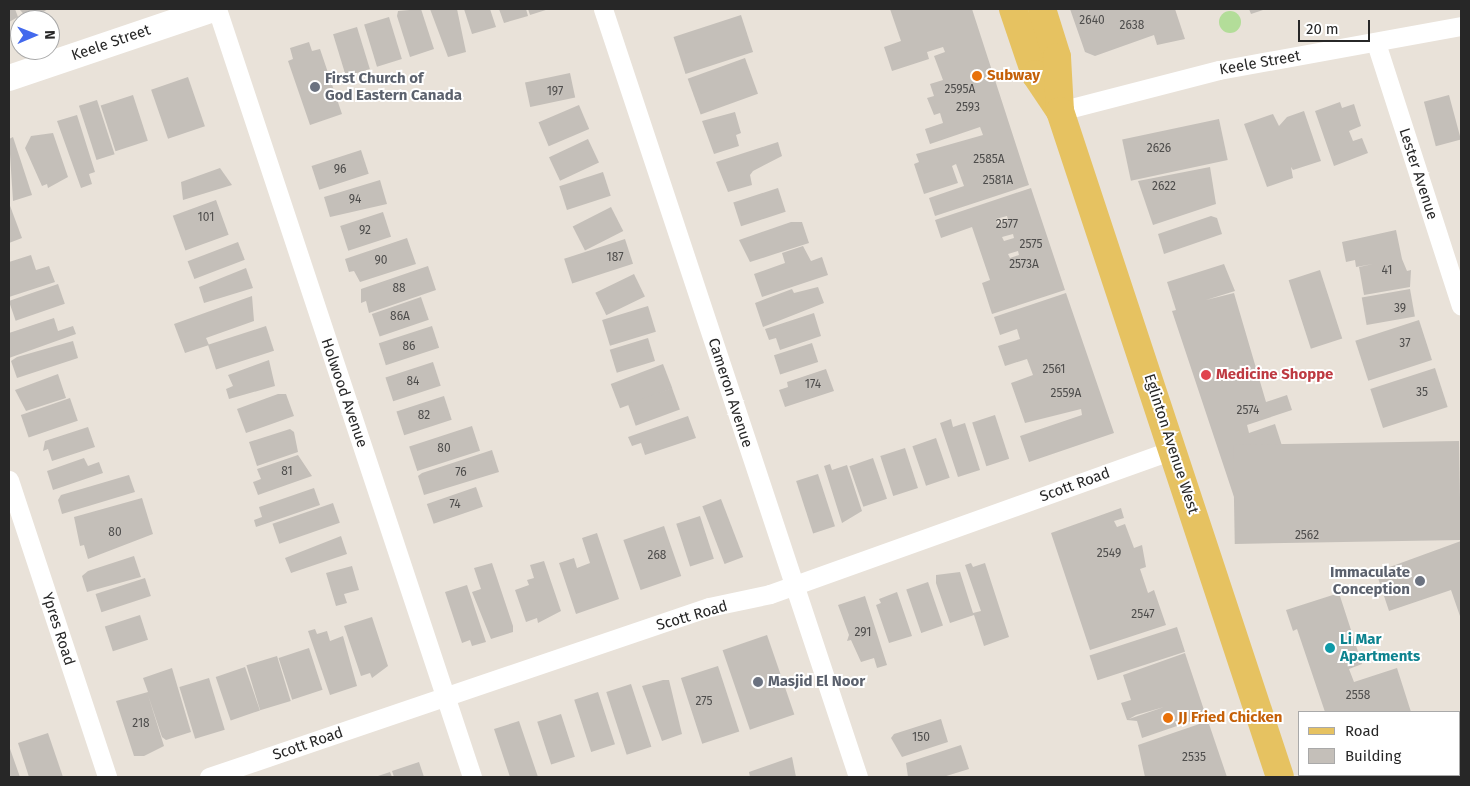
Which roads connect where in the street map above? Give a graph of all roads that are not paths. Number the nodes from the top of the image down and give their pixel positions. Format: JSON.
{"nodes":[{"id":1,"x":215,"y":9,"type":"edge"},
{"id":2,"x":603,"y":9,"type":"edge"},
{"id":3,"x":1012,"y":9,"type":"edge"},
{"id":4,"x":1042,"y":9,"type":"edge"},
{"id":5,"x":1461,"y":26,"type":"edge"},
{"id":6,"x":1376,"y":43,"type":"junction"},
{"id":7,"x":9,"y":78,"type":"edge"},
{"id":8,"x":1060,"y":111,"type":"junction"},
{"id":9,"x":1461,"y":306,"type":"edge"},
{"id":10,"x":1173,"y":450,"type":"junction"},
{"id":11,"x":9,"y":480,"type":"edge"},
{"id":12,"x":795,"y":583,"type":"junction"},
{"id":13,"x":446,"y":698,"type":"junction"},
{"id":14,"x":107,"y":777,"type":"edge"},
{"id":15,"x":209,"y":777,"type":"edge"},
{"id":16,"x":472,"y":777,"type":"edge"},
{"id":17,"x":858,"y":777,"type":"edge"},
{"id":18,"x":1280,"y":777,"type":"edge"}],
"edges":[{"from":1,"to":7,"type":"main road","name":"Keele Street"},
{"from":1,"to":13,"type":"street","name":"Holwood Avenue"},
{"from":2,"to":12,"type":"street","name":"Cameron Avenue"},
{"from":3,"to":8,"type":"main road","name":"Eglinton Avenue West"},
{"from":4,"to":8,"type":"main road","name":"Eglinton Avenue West"},
{"from":5,"to":6,"type":"street","name":"Keele Street"},
{"from":6,"to":8,"type":"street","name":"Keele Street"},
{"from":6,"to":9,"type":"street","name":"Lester Avenue"},
{"from":8,"to":10,"type":"main road","name":"Eglinton Avenue West"},
{"from":10,"to":12,"type":"street","name":"Scott Road"},
{"from":10,"to":18,"type":"main road","name":"Eglinton Avenue West"},
{"from":11,"to":14,"type":"street","name":"Ypres Road"},
{"from":12,"to":13,"type":"street","name":"Scott Road"},
{"from":12,"to":17,"type":"street","name":"Cameron Avenue"},
{"from":13,"to":15,"type":"street","name":"Scott Road"},
{"from":13,"to":16,"type":"street","name":"Holwood Avenue"}]}
